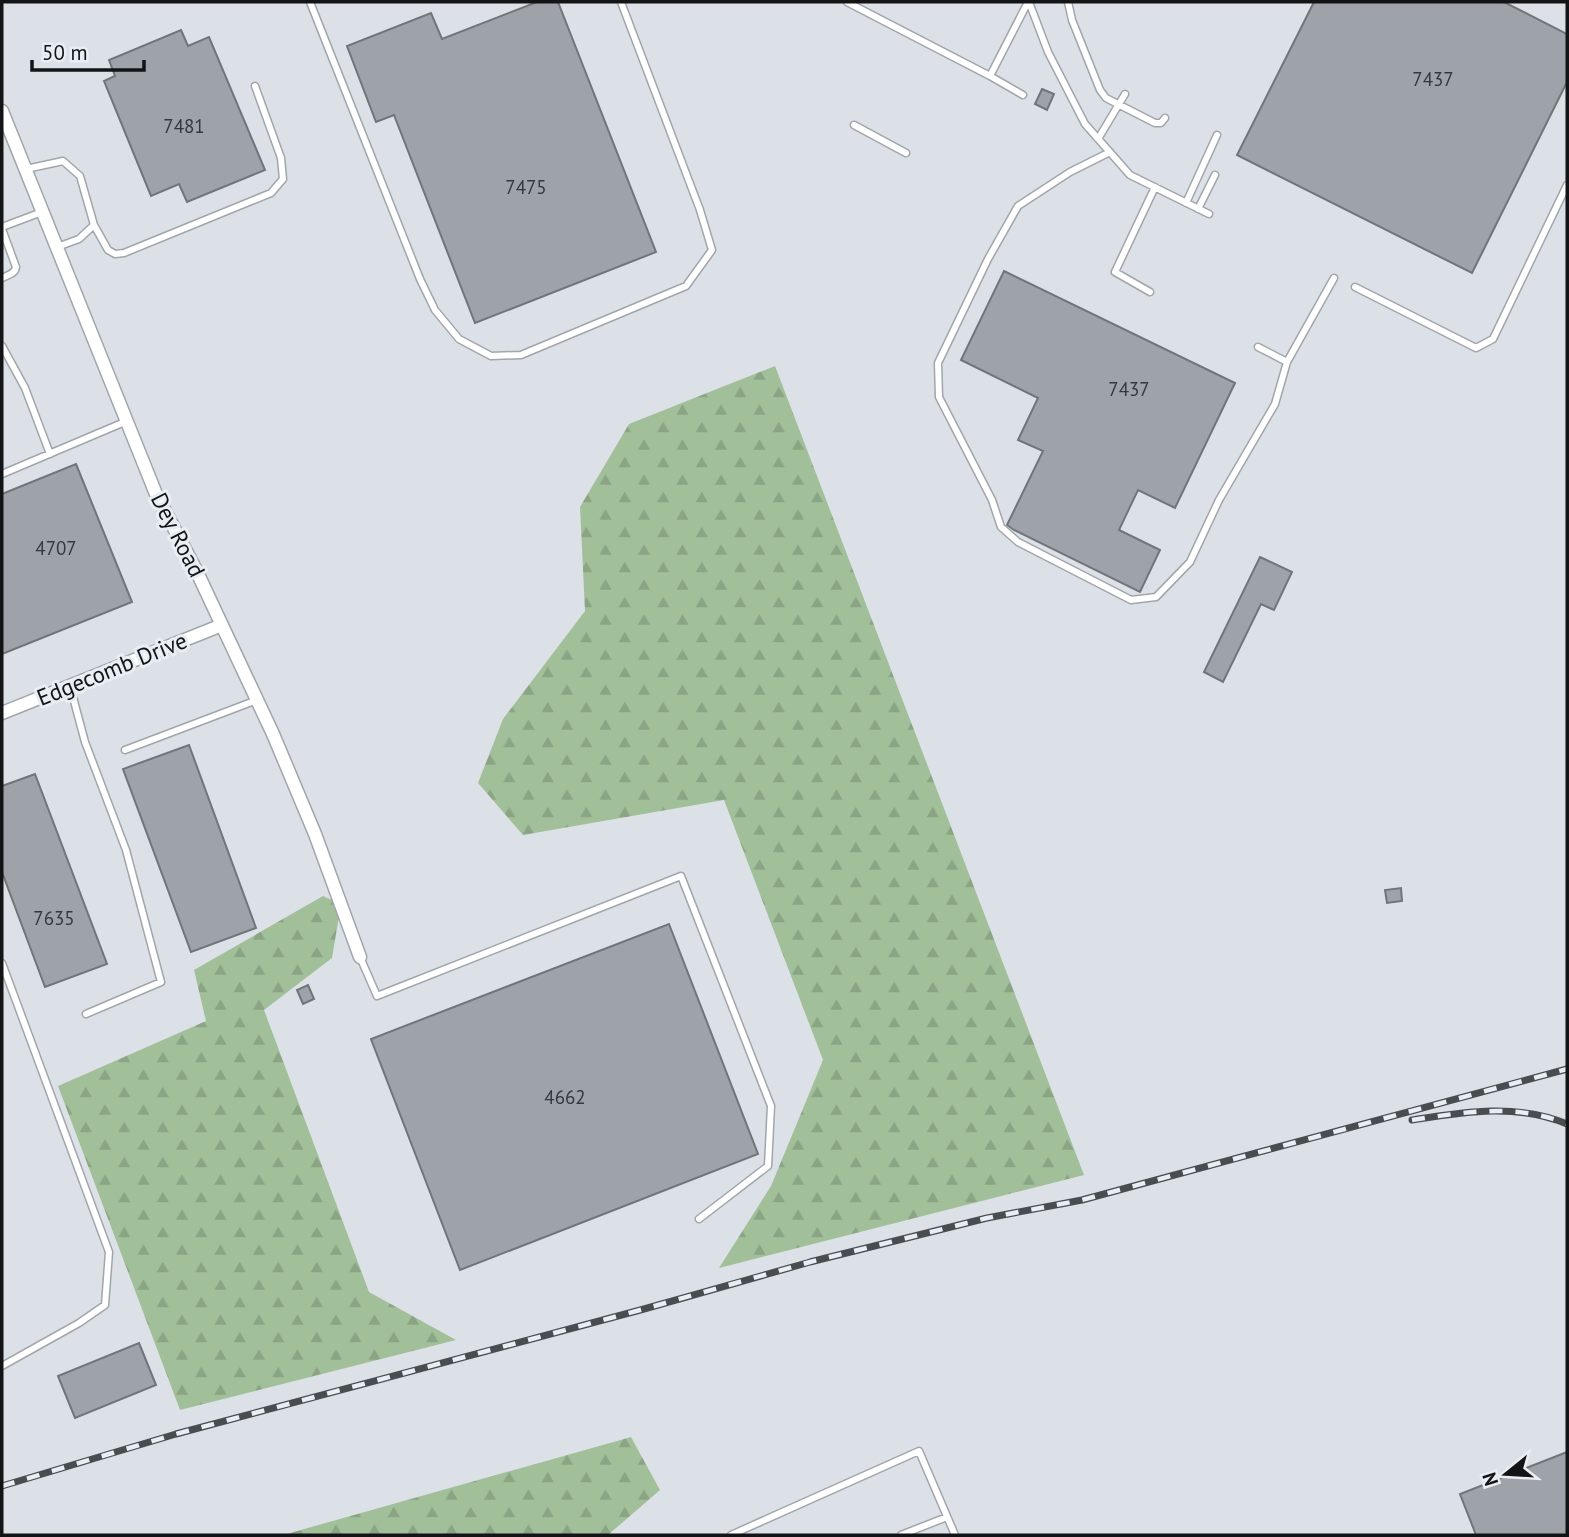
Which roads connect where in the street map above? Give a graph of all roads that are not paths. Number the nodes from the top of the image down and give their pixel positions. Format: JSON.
{"nodes":[{"id":1,"x":310,"y":2,"type":"edge"},
{"id":2,"x":621,"y":2,"type":"edge"},
{"id":3,"x":847,"y":2,"type":"edge"},
{"id":4,"x":1028,"y":2,"type":"edge"},
{"id":5,"x":1068,"y":2,"type":"edge"},
{"id":6,"x":990,"y":76,"type":"junction"},
{"id":7,"x":255,"y":86,"type":"dead end"},
{"id":8,"x":1125,"y":94,"type":"dead end"},
{"id":9,"x":1023,"y":95,"type":"dead end"},
{"id":10,"x":1119,"y":105,"type":"junction"},
{"id":11,"x":2,"y":111,"type":"edge"},
{"id":12,"x":1165,"y":118,"type":"dead end"},
{"id":13,"x":854,"y":125,"type":"dead end"},
{"id":14,"x":1217,"y":135,"type":"dead end"},
{"id":15,"x":1098,"y":139,"type":"junction"},
{"id":16,"x":1110,"y":152,"type":"junction"},
{"id":17,"x":906,"y":153,"type":"dead end"},
{"id":18,"x":25,"y":169,"type":"junction"},
{"id":19,"x":1215,"y":175,"type":"dead end"},
{"id":20,"x":1567,"y":185,"type":"edge"},
{"id":21,"x":1155,"y":187,"type":"junction"},
{"id":22,"x":1186,"y":203,"type":"junction"},
{"id":23,"x":1198,"y":209,"type":"junction"},
{"id":24,"x":42,"y":212,"type":"junction"},
{"id":25,"x":1209,"y":214,"type":"dead end"},
{"id":26,"x":94,"y":226,"type":"junction"},
{"id":27,"x":2,"y":228,"type":"edge"},
{"id":28,"x":57,"y":247,"type":"junction"},
{"id":29,"x":2,"y":278,"type":"edge"},
{"id":30,"x":1334,"y":278,"type":"dead end"},
{"id":31,"x":1355,"y":287,"type":"dead end"},
{"id":32,"x":1150,"y":292,"type":"dead end"},
{"id":33,"x":2,"y":346,"type":"edge"},
{"id":34,"x":1258,"y":347,"type":"dead end"},
{"id":35,"x":1287,"y":362,"type":"junction"},
{"id":36,"x":127,"y":421,"type":"junction"},
{"id":37,"x":50,"y":454,"type":"junction"},
{"id":38,"x":2,"y":474,"type":"edge"},
{"id":39,"x":222,"y":625,"type":"junction"},
{"id":40,"x":70,"y":686,"type":"junction"},
{"id":41,"x":257,"y":700,"type":"junction"},
{"id":42,"x":2,"y":713,"type":"edge"},
{"id":43,"x":125,"y":750,"type":"dead end"},
{"id":44,"x":360,"y":957,"type":"joint"},
{"id":45,"x":2,"y":963,"type":"edge"},
{"id":46,"x":86,"y":1014,"type":"dead end"},
{"id":47,"x":699,"y":1219,"type":"dead end"},
{"id":48,"x":2,"y":1366,"type":"edge"},
{"id":49,"x":947,"y":1517,"type":"junction"},
{"id":50,"x":731,"y":1535,"type":"edge"},
{"id":51,"x":901,"y":1535,"type":"edge"},
{"id":52,"x":955,"y":1535,"type":"edge"}],
"edges":[{"from":1,"to":2,"type":"lane"},
{"from":3,"to":6,"type":"lane"},
{"from":4,"to":6,"type":"lane"},
{"from":4,"to":15,"type":"lane"},
{"from":5,"to":10,"type":"lane"},
{"from":6,"to":9,"type":"lane"},
{"from":7,"to":26,"type":"lane"},
{"from":8,"to":10,"type":"lane"},
{"from":10,"to":12,"type":"lane"},
{"from":10,"to":15,"type":"lane"},
{"from":11,"to":18,"type":"street","name":"Dey Road"},
{"from":13,"to":17,"type":"lane"},
{"from":14,"to":22,"type":"lane"},
{"from":15,"to":16,"type":"lane"},
{"from":16,"to":21,"type":"lane"},
{"from":16,"to":35,"type":"lane"},
{"from":18,"to":24,"type":"street","name":"Dey Road"},
{"from":18,"to":26,"type":"lane"},
{"from":19,"to":23,"type":"lane"},
{"from":20,"to":31,"type":"lane"},
{"from":21,"to":22,"type":"lane"},
{"from":21,"to":32,"type":"lane"},
{"from":22,"to":23,"type":"lane"},
{"from":23,"to":25,"type":"lane"},
{"from":24,"to":27,"type":"lane"},
{"from":24,"to":28,"type":"street","name":"Dey Road"},
{"from":26,"to":28,"type":"lane"},
{"from":27,"to":29,"type":"lane"},
{"from":28,"to":36,"type":"street","name":"Dey Road"},
{"from":30,"to":35,"type":"lane"},
{"from":33,"to":37,"type":"lane"},
{"from":34,"to":35,"type":"lane"},
{"from":36,"to":37,"type":"lane"},
{"from":36,"to":39,"type":"street","name":"Dey Road"},
{"from":37,"to":38,"type":"lane"},
{"from":39,"to":40,"type":"street","name":"Edgecomb Drive"},
{"from":39,"to":41,"type":"street","name":"Dey Road"},
{"from":40,"to":42,"type":"street","name":"Edgecomb Drive"},
{"from":40,"to":46,"type":"lane"},
{"from":41,"to":43,"type":"lane"},
{"from":41,"to":44,"type":"street","name":"Dey Road"},
{"from":44,"to":47,"type":"lane"},
{"from":45,"to":48,"type":"lane"},
{"from":49,"to":50,"type":"lane"},
{"from":49,"to":51,"type":"lane"},
{"from":49,"to":52,"type":"lane"}]}
